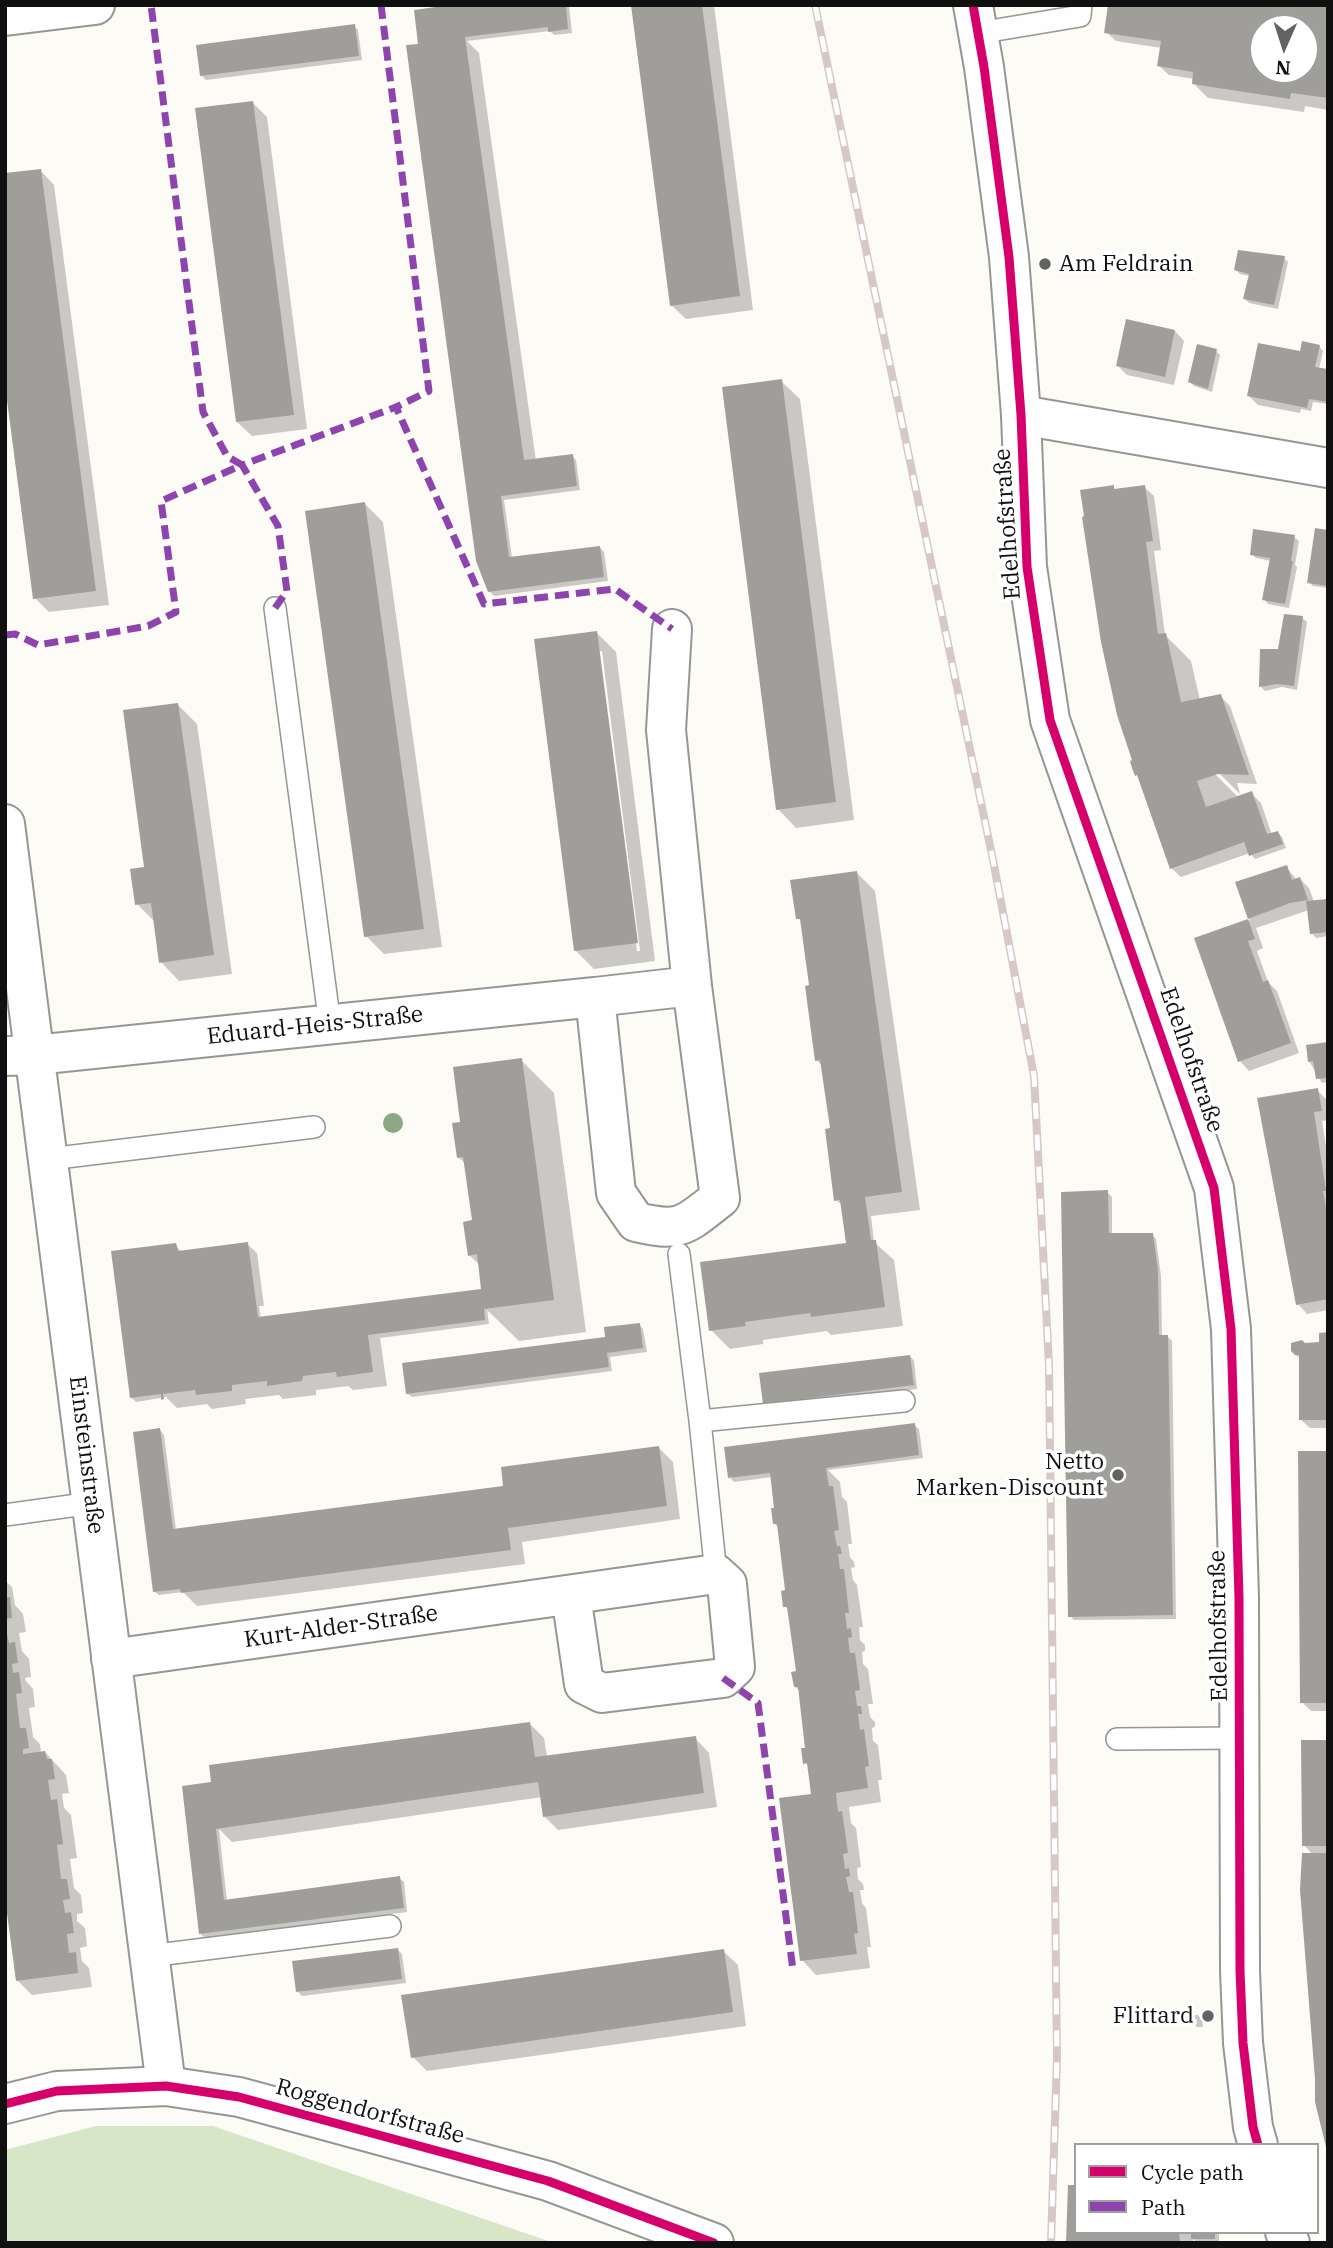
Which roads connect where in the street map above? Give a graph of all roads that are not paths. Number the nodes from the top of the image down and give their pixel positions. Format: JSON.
{"nodes":[{"id":1,"x":95,"y":5,"type":"edge"},
{"id":2,"x":1081,"y":5,"type":"edge"},
{"id":3,"x":5,"y":16,"type":"edge"},
{"id":4,"x":975,"y":19,"type":"edge"},
{"id":5,"x":1021,"y":415,"type":"junction"},
{"id":6,"x":1328,"y":468,"type":"edge"},
{"id":7,"x":275,"y":608,"type":"dead end"},
{"id":8,"x":672,"y":629,"type":"dead end"},
{"id":9,"x":5,"y":824,"type":"edge"},
{"id":10,"x":11,"y":919,"type":"edge"},
{"id":11,"x":692,"y":986,"type":"junction"},
{"id":12,"x":595,"y":997,"type":"junction"},
{"id":13,"x":330,"y":1025,"type":"junction"},
{"id":14,"x":20,"y":1056,"type":"edge"},
{"id":15,"x":314,"y":1127,"type":"dead end"},
{"id":16,"x":49,"y":1159,"type":"junction"},
{"id":17,"x":679,"y":1254,"type":"dead end"},
{"id":18,"x":904,"y":1401,"type":"dead end"},
{"id":19,"x":700,"y":1421,"type":"junction"},
{"id":20,"x":92,"y":1503,"type":"junction"},
{"id":21,"x":5,"y":1515,"type":"edge"},
{"id":22,"x":716,"y":1574,"type":"junction"},
{"id":23,"x":571,"y":1595,"type":"junction"},
{"id":24,"x":111,"y":1659,"type":"junction"},
{"id":25,"x":1240,"y":1738,"type":"junction"},
{"id":26,"x":1117,"y":1740,"type":"dead end"},
{"id":27,"x":390,"y":1926,"type":"dead end"},
{"id":28,"x":149,"y":1956,"type":"junction"},
{"id":29,"x":166,"y":2086,"type":"junction"},
{"id":30,"x":5,"y":2104,"type":"edge"},
{"id":31,"x":1257,"y":2143,"type":"edge"},
{"id":32,"x":715,"y":2243,"type":"edge"}],
"edges":[{"from":1,"to":3,"type":"street"},
{"from":2,"to":4,"type":"lane"},
{"from":4,"to":5,"type":"street","name":"Edelhofstraße"},
{"from":5,"to":6,"type":"street"},
{"from":5,"to":25,"type":"street","name":"Edelhofstraße"},
{"from":7,"to":13,"type":"lane"},
{"from":8,"to":11,"type":"street"},
{"from":9,"to":10,"type":"street","name":"Einsteinstraße"},
{"from":10,"to":14,"type":"street","name":"Einsteinstraße"},
{"from":11,"to":12,"type":"street","name":"Eduard-Heis-Straße"},
{"from":11,"to":12,"type":"street"},
{"from":12,"to":13,"type":"street","name":"Eduard-Heis-Straße"},
{"from":13,"to":14,"type":"street","name":"Eduard-Heis-Straße"},
{"from":14,"to":16,"type":"street","name":"Einsteinstraße"},
{"from":15,"to":16,"type":"lane"},
{"from":16,"to":20,"type":"street","name":"Einsteinstraße"},
{"from":17,"to":19,"type":"lane"},
{"from":18,"to":19,"type":"lane"},
{"from":19,"to":22,"type":"lane"},
{"from":20,"to":21,"type":"lane"},
{"from":20,"to":24,"type":"street","name":"Einsteinstraße"},
{"from":22,"to":23,"type":"street","name":"Kurt-Alder-Straße"},
{"from":22,"to":23,"type":"street"},
{"from":23,"to":24,"type":"street","name":"Kurt-Alder-Straße"},
{"from":24,"to":28,"type":"street","name":"Einsteinstraße"},
{"from":25,"to":26,"type":"lane"},
{"from":25,"to":31,"type":"street","name":"Edelhofstraße"},
{"from":27,"to":28,"type":"lane"},
{"from":28,"to":29,"type":"street","name":"Einsteinstraße"},
{"from":29,"to":30,"type":"street","name":"Roggendorfstraße"},
{"from":29,"to":32,"type":"street","name":"Roggendorfstraße"}]}
